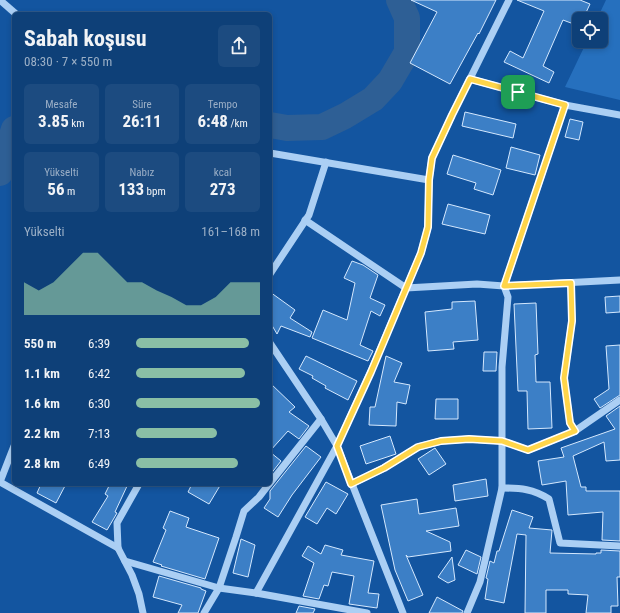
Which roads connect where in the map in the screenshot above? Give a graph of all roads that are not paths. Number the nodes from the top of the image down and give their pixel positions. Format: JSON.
{"nodes":[{"id":1,"x":0,"y":0,"type":"edge"},
{"id":2,"x":509,"y":0,"type":"edge"},
{"id":3,"x":14,"y":12,"type":"edge"},
{"id":4,"x":470,"y":79,"type":"junction"},
{"id":5,"x":565,"y":105,"type":"junction"},
{"id":6,"x":620,"y":115,"type":"edge"},
{"id":7,"x":272,"y":153,"type":"edge"},
{"id":8,"x":326,"y":162,"type":"junction"},
{"id":9,"x":429,"y":180,"type":"junction"},
{"id":10,"x":305,"y":220,"type":"junction"},
{"id":11,"x":272,"y":271,"type":"edge"},
{"id":12,"x":620,"y":280,"type":"edge"},
{"id":13,"x":571,"y":283,"type":"junction"},
{"id":14,"x":504,"y":286,"type":"junction"},
{"id":15,"x":406,"y":288,"type":"junction"},
{"id":16,"x":272,"y":346,"type":"edge"},
{"id":17,"x":620,"y":400,"type":"edge"},
{"id":18,"x":321,"y":419,"type":"junction"},
{"id":19,"x":575,"y":431,"type":"junction"},
{"id":20,"x":502,"y":441,"type":"junction"},
{"id":21,"x":337,"y":446,"type":"junction"},
{"id":22,"x":12,"y":451,"type":"edge"},
{"id":23,"x":272,"y":481,"type":"edge"},
{"id":24,"x":0,"y":482,"type":"edge"},
{"id":25,"x":351,"y":484,"type":"junction"},
{"id":26,"x":138,"y":486,"type":"edge"},
{"id":27,"x":268,"y":486,"type":"edge"},
{"id":28,"x":502,"y":488,"type":"junction"},
{"id":29,"x":620,"y":546,"type":"edge"},
{"id":30,"x":118,"y":548,"type":"junction"},
{"id":31,"x":125,"y":561,"type":"junction"},
{"id":32,"x":219,"y":588,"type":"junction"},
{"id":33,"x":256,"y":593,"type":"junction"},
{"id":34,"x":469,"y":612,"type":"edge"},
{"id":35,"x":143,"y":613,"type":"edge"},
{"id":36,"x":204,"y":613,"type":"edge"},
{"id":37,"x":367,"y":613,"type":"edge"},
{"id":38,"x":403,"y":613,"type":"edge"}],
"edges":[{"from":1,"to":3,"type":"street"},
{"from":2,"to":4,"type":"street"},
{"from":4,"to":5,"type":"street"},
{"from":4,"to":9,"type":"street"},
{"from":5,"to":6,"type":"street"},
{"from":5,"to":14,"type":"street"},
{"from":7,"to":8,"type":"street"},
{"from":8,"to":9,"type":"street"},
{"from":8,"to":10,"type":"street"},
{"from":9,"to":15,"type":"street"},
{"from":10,"to":11,"type":"street"},
{"from":10,"to":15,"type":"street"},
{"from":12,"to":13,"type":"street"},
{"from":13,"to":14,"type":"street"},
{"from":13,"to":19,"type":"street"},
{"from":14,"to":15,"type":"street"},
{"from":14,"to":20,"type":"street"},
{"from":15,"to":21,"type":"street"},
{"from":16,"to":18,"type":"street"},
{"from":17,"to":19,"type":"street"},
{"from":18,"to":21,"type":"street"},
{"from":18,"to":23,"type":"street"},
{"from":19,"to":20,"type":"street"},
{"from":20,"to":25,"type":"street"},
{"from":20,"to":28,"type":"street"},
{"from":21,"to":25,"type":"street"},
{"from":21,"to":33,"type":"street"},
{"from":22,"to":24,"type":"street"},
{"from":24,"to":30,"type":"street"},
{"from":25,"to":38,"type":"street"},
{"from":26,"to":30,"type":"street"},
{"from":27,"to":32,"type":"street"},
{"from":28,"to":29,"type":"street"},
{"from":28,"to":34,"type":"street"},
{"from":30,"to":31,"type":"street"},
{"from":31,"to":32,"type":"street"},
{"from":31,"to":35,"type":"street"},
{"from":32,"to":33,"type":"street"},
{"from":32,"to":36,"type":"street"},
{"from":33,"to":37,"type":"street"}]}
